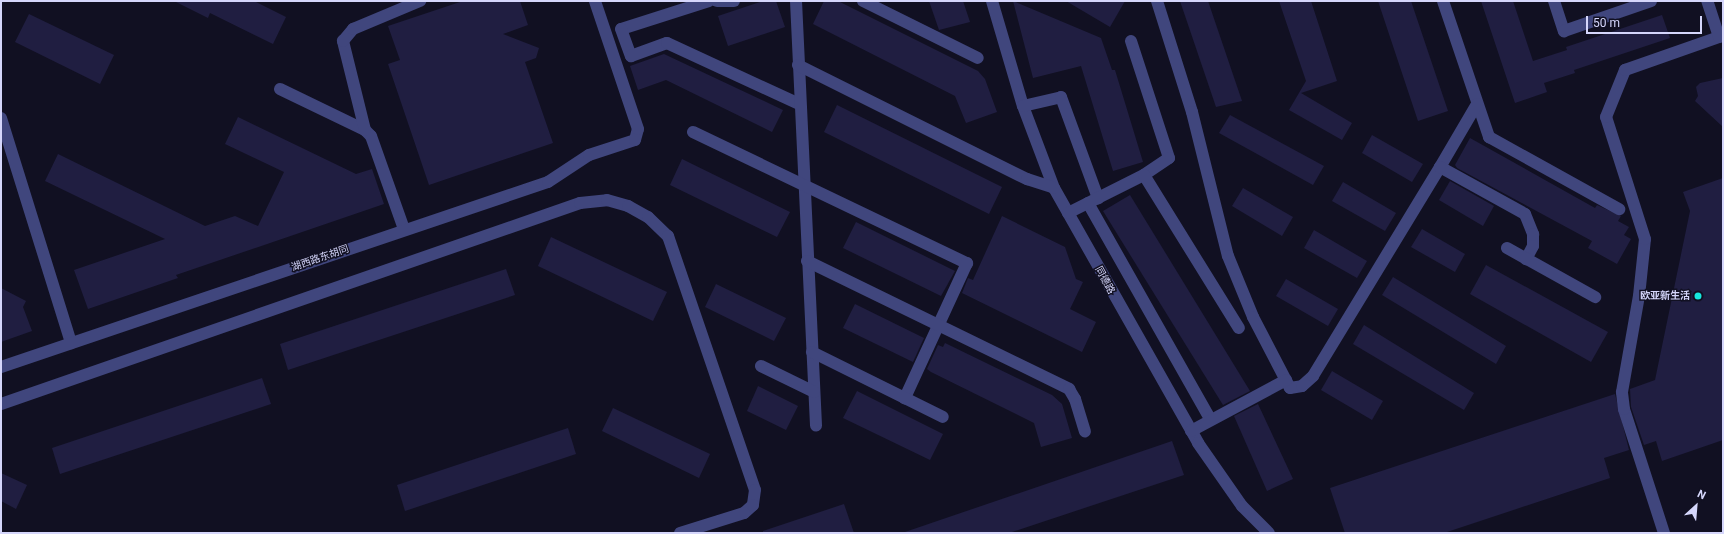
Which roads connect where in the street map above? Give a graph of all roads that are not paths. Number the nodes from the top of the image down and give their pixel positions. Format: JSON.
{"nodes":[{"id":1,"x":420,"y":1,"type":"edge"},
{"id":2,"x":595,"y":1,"type":"edge"},
{"id":3,"x":709,"y":1,"type":"edge"},
{"id":4,"x":717,"y":1,"type":"edge"},
{"id":5,"x":734,"y":1,"type":"edge"},
{"id":6,"x":796,"y":1,"type":"edge"},
{"id":7,"x":863,"y":1,"type":"edge"},
{"id":8,"x":992,"y":1,"type":"edge"},
{"id":9,"x":1157,"y":1,"type":"edge"},
{"id":10,"x":1443,"y":1,"type":"edge"},
{"id":11,"x":1554,"y":1,"type":"edge"},
{"id":12,"x":1651,"y":1,"type":"edge"},
{"id":13,"x":1707,"y":1,"type":"edge"},
{"id":14,"x":1131,"y":41,"type":"dead end"},
{"id":15,"x":978,"y":58,"type":"dead end"},
{"id":16,"x":798,"y":66,"type":"junction"},
{"id":17,"x":280,"y":88,"type":"dead end"},
{"id":18,"x":799,"y":104,"type":"junction"},
{"id":19,"x":1477,"y":104,"type":"junction"},
{"id":20,"x":1023,"y":106,"type":"junction"},
{"id":21,"x":1,"y":118,"type":"edge"},
{"id":22,"x":365,"y":130,"type":"junction"},
{"id":23,"x":693,"y":132,"type":"dead end"},
{"id":24,"x":1440,"y":167,"type":"junction"},
{"id":25,"x":1144,"y":175,"type":"junction"},
{"id":26,"x":803,"y":184,"type":"junction"},
{"id":27,"x":1054,"y":188,"type":"junction"},
{"id":28,"x":1093,"y":200,"type":"junction"},
{"id":29,"x":1619,"y":209,"type":"dead end"},
{"id":30,"x":1068,"y":213,"type":"junction"},
{"id":31,"x":404,"y":229,"type":"junction"},
{"id":32,"x":1507,"y":248,"type":"dead end"},
{"id":33,"x":1526,"y":259,"type":"junction"},
{"id":34,"x":807,"y":261,"type":"junction"},
{"id":35,"x":1595,"y":297,"type":"dead end"},
{"id":36,"x":939,"y":324,"type":"junction"},
{"id":37,"x":1239,"y":328,"type":"dead end"},
{"id":38,"x":71,"y":343,"type":"junction"},
{"id":39,"x":812,"y":352,"type":"junction"},
{"id":40,"x":761,"y":366,"type":"dead end"},
{"id":41,"x":1,"y":367,"type":"edge"},
{"id":42,"x":1286,"y":380,"type":"junction"},
{"id":43,"x":814,"y":392,"type":"junction"},
{"id":44,"x":905,"y":398,"type":"junction"},
{"id":45,"x":1,"y":404,"type":"edge"},
{"id":46,"x":943,"y":417,"type":"dead end"},
{"id":47,"x":1211,"y":420,"type":"junction"},
{"id":48,"x":816,"y":426,"type":"dead end"},
{"id":49,"x":1085,"y":431,"type":"dead end"},
{"id":50,"x":1192,"y":431,"type":"junction"},
{"id":51,"x":680,"y":533,"type":"edge"},
{"id":52,"x":1269,"y":533,"type":"edge"},
{"id":53,"x":1664,"y":533,"type":"edge"}],
"edges":[{"from":1,"to":22,"type":"street"},
{"from":2,"to":31,"type":"street","name":"湖西路东胡同"},
{"from":3,"to":18,"type":"street"},
{"from":4,"to":5,"type":"street"},
{"from":6,"to":16,"type":"street"},
{"from":7,"to":15,"type":"street"},
{"from":8,"to":20,"type":"street","name":"同德路"},
{"from":9,"to":42,"type":"street"},
{"from":10,"to":19,"type":"street"},
{"from":11,"to":12,"type":"street"},
{"from":13,"to":53,"type":"street"},
{"from":14,"to":25,"type":"street"},
{"from":16,"to":18,"type":"street"},
{"from":16,"to":27,"type":"street"},
{"from":17,"to":22,"type":"street"},
{"from":18,"to":26,"type":"street"},
{"from":19,"to":24,"type":"street"},
{"from":19,"to":29,"type":"street"},
{"from":20,"to":27,"type":"street","name":"同德路"},
{"from":20,"to":28,"type":"street"},
{"from":21,"to":38,"type":"street"},
{"from":22,"to":31,"type":"street"},
{"from":23,"to":26,"type":"street"},
{"from":24,"to":33,"type":"street"},
{"from":24,"to":42,"type":"street"},
{"from":25,"to":28,"type":"street"},
{"from":25,"to":37,"type":"street"},
{"from":26,"to":34,"type":"street"},
{"from":26,"to":36,"type":"street"},
{"from":27,"to":30,"type":"street","name":"同德路"},
{"from":28,"to":30,"type":"street"},
{"from":28,"to":47,"type":"street"},
{"from":30,"to":50,"type":"street","name":"同德路"},
{"from":31,"to":38,"type":"street","name":"湖西路东胡同"},
{"from":32,"to":33,"type":"street"},
{"from":33,"to":35,"type":"street"},
{"from":34,"to":36,"type":"street"},
{"from":34,"to":39,"type":"street"},
{"from":36,"to":44,"type":"street"},
{"from":36,"to":49,"type":"street"},
{"from":38,"to":41,"type":"street","name":"湖西路东胡同"},
{"from":39,"to":43,"type":"street"},
{"from":39,"to":44,"type":"street"},
{"from":40,"to":43,"type":"street"},
{"from":42,"to":47,"type":"street"},
{"from":43,"to":48,"type":"street"},
{"from":44,"to":46,"type":"street"},
{"from":45,"to":51,"type":"street"},
{"from":47,"to":50,"type":"street"},
{"from":50,"to":52,"type":"street","name":"同德路"}]}
